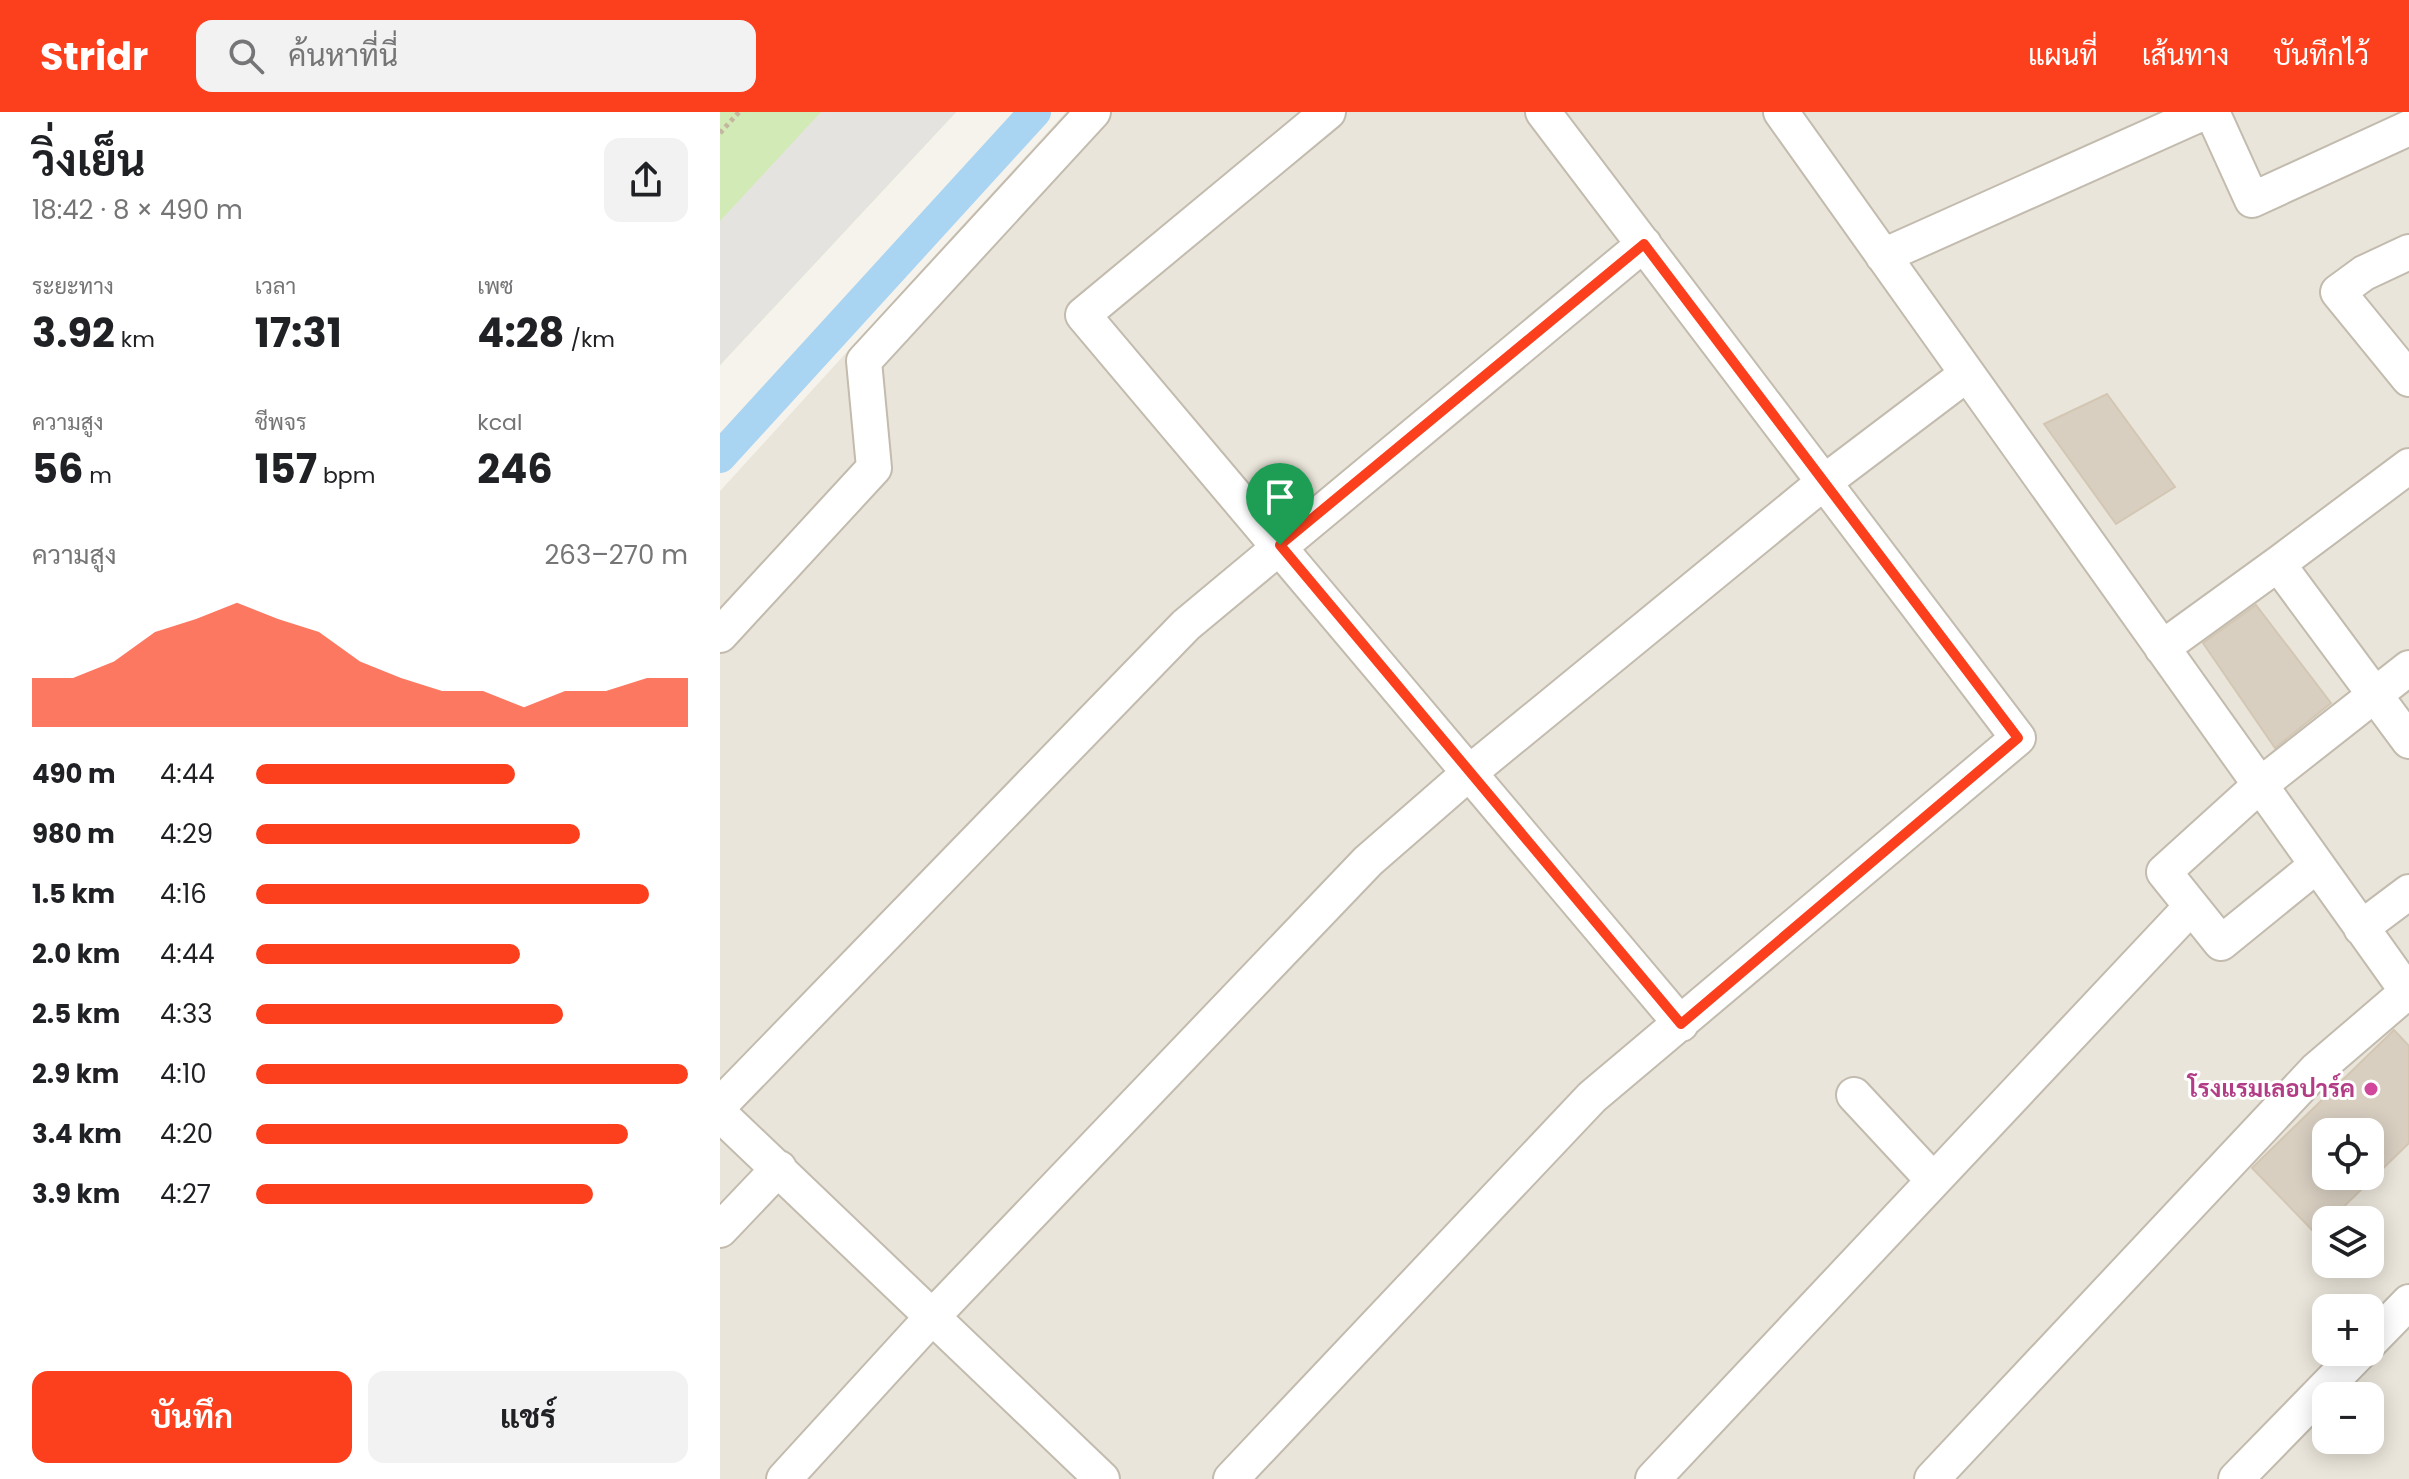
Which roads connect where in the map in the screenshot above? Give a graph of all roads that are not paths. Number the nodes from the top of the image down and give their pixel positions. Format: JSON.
{"nodes":[{"id":1,"x":1093,"y":112,"type":"edge"},
{"id":2,"x":1328,"y":112,"type":"edge"},
{"id":3,"x":1543,"y":112,"type":"edge"},
{"id":4,"x":1781,"y":112,"type":"edge"},
{"id":5,"x":2205,"y":112,"type":"edge"},
{"id":6,"x":2212,"y":112,"type":"edge"},
{"id":7,"x":2409,"y":128,"type":"edge"},
{"id":8,"x":1644,"y":244,"type":"junction"},
{"id":9,"x":2409,"y":252,"type":"edge"},
{"id":10,"x":1883,"y":256,"type":"junction"},
{"id":11,"x":1967,"y":374,"type":"junction"},
{"id":12,"x":2409,"y":379,"type":"edge"},
{"id":13,"x":2409,"y":466,"type":"edge"},
{"id":14,"x":1823,"y":483,"type":"junction"},
{"id":15,"x":1280,"y":545,"type":"junction"},
{"id":16,"x":2278,"y":564,"type":"junction"},
{"id":17,"x":720,"y":635,"type":"edge"},
{"id":18,"x":2162,"y":648,"type":"junction"},
{"id":19,"x":2409,"y":668,"type":"edge"},
{"id":20,"x":2375,"y":695,"type":"junction"},
{"id":21,"x":2409,"y":741,"type":"edge"},
{"id":22,"x":1469,"y":773,"type":"junction"},
{"id":23,"x":2260,"y":785,"type":"junction"},
{"id":24,"x":2317,"y":865,"type":"junction"},
{"id":25,"x":2409,"y":892,"type":"edge"},
{"id":26,"x":2191,"y":907,"type":"junction"},
{"id":27,"x":2361,"y":928,"type":"junction"},
{"id":28,"x":2408,"y":993,"type":"edge"},
{"id":29,"x":1681,"y":1024,"type":"junction"},
{"id":30,"x":1854,"y":1095,"type":"dead end"},
{"id":31,"x":720,"y":1105,"type":"edge"},
{"id":32,"x":720,"y":1114,"type":"edge"},
{"id":33,"x":779,"y":1168,"type":"junction"},
{"id":34,"x":1933,"y":1180,"type":"junction"},
{"id":35,"x":720,"y":1230,"type":"edge"},
{"id":36,"x":2409,"y":1302,"type":"edge"},
{"id":37,"x":933,"y":1316,"type":"junction"},
{"id":38,"x":2384,"y":1328,"type":"edge"},
{"id":39,"x":2346,"y":1366,"type":"edge"},
{"id":40,"x":784,"y":1479,"type":"edge"},
{"id":41,"x":1102,"y":1479,"type":"edge"},
{"id":42,"x":1231,"y":1479,"type":"edge"},
{"id":43,"x":1653,"y":1479,"type":"edge"},
{"id":44,"x":1932,"y":1479,"type":"edge"},
{"id":45,"x":2236,"y":1479,"type":"edge"}],
"edges":[{"from":1,"to":17,"type":"street"},
{"from":2,"to":15,"type":"street"},
{"from":3,"to":8,"type":"street"},
{"from":4,"to":10,"type":"street"},
{"from":5,"to":10,"type":"street"},
{"from":6,"to":7,"type":"street"},
{"from":8,"to":14,"type":"street"},
{"from":8,"to":15,"type":"street"},
{"from":9,"to":12,"type":"street"},
{"from":10,"to":11,"type":"street"},
{"from":11,"to":14,"type":"street"},
{"from":11,"to":18,"type":"street"},
{"from":13,"to":16,"type":"street"},
{"from":14,"to":22,"type":"street"},
{"from":14,"to":29,"type":"street"},
{"from":15,"to":22,"type":"street"},
{"from":15,"to":31,"type":"street"},
{"from":16,"to":18,"type":"street"},
{"from":16,"to":20,"type":"street"},
{"from":18,"to":23,"type":"street"},
{"from":19,"to":20,"type":"street"},
{"from":20,"to":21,"type":"street"},
{"from":20,"to":23,"type":"street"},
{"from":22,"to":29,"type":"street"},
{"from":22,"to":37,"type":"street"},
{"from":23,"to":24,"type":"street"},
{"from":23,"to":26,"type":"street"},
{"from":24,"to":26,"type":"street"},
{"from":24,"to":27,"type":"street"},
{"from":25,"to":27,"type":"street"},
{"from":26,"to":34,"type":"street"},
{"from":27,"to":28,"type":"street"},
{"from":28,"to":44,"type":"street"},
{"from":29,"to":42,"type":"street"},
{"from":30,"to":34,"type":"street"},
{"from":32,"to":33,"type":"street"},
{"from":33,"to":35,"type":"street"},
{"from":33,"to":37,"type":"street"},
{"from":34,"to":43,"type":"street"},
{"from":36,"to":38,"type":"street"},
{"from":37,"to":40,"type":"street"},
{"from":37,"to":41,"type":"street"},
{"from":39,"to":45,"type":"street"}]}
